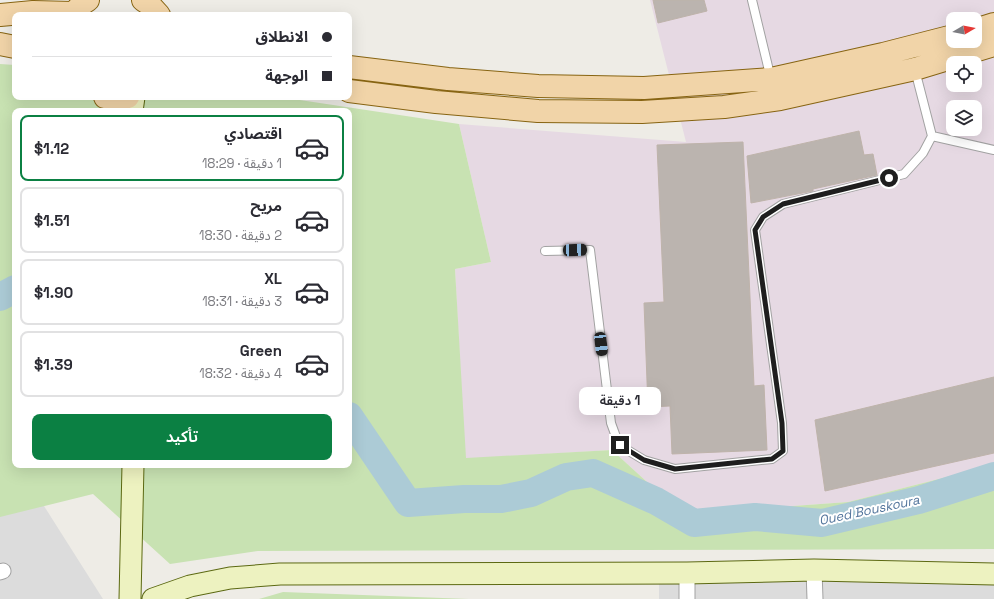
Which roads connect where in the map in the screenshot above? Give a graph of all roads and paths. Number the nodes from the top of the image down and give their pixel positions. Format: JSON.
{"nodes":[{"id":1,"x":143,"y":0,"type":"edge"},
{"id":2,"x":752,"y":0,"type":"edge"},
{"id":3,"x":78,"y":9,"type":"edge"},
{"id":4,"x":33,"y":12,"type":"edge"},
{"id":5,"x":156,"y":12,"type":"edge"},
{"id":6,"x":12,"y":14,"type":"edge"},
{"id":7,"x":0,"y":15,"type":"edge"},
{"id":8,"x":994,"y":24,"type":"edge"},
{"id":9,"x":982,"y":28,"type":"edge"},
{"id":10,"x":946,"y":38,"type":"edge"},
{"id":11,"x":0,"y":44,"type":"edge"},
{"id":12,"x":994,"y":45,"type":"edge"},
{"id":13,"x":12,"y":46,"type":"edge"},
{"id":14,"x":352,"y":68,"type":"edge"},
{"id":15,"x":915,"y":69,"type":"junction"},
{"id":16,"x":771,"y":79,"type":"junction"},
{"id":17,"x":352,"y":91,"type":"edge"},
{"id":18,"x":121,"y":100,"type":"edge"},
{"id":19,"x":129,"y":108,"type":"edge"},
{"id":20,"x":932,"y":136,"type":"junction"},
{"id":21,"x":994,"y":150,"type":"edge"},
{"id":22,"x":545,"y":251,"type":"dead end"},
{"id":23,"x":134,"y":468,"type":"edge"},
{"id":24,"x":814,"y":570,"type":"junction"},
{"id":25,"x":687,"y":573,"type":"junction"},
{"id":26,"x":994,"y":574,"type":"edge"},
{"id":27,"x":130,"y":599,"type":"edge"},
{"id":28,"x":153,"y":599,"type":"edge"},
{"id":29,"x":687,"y":599,"type":"edge"},
{"id":30,"x":815,"y":599,"type":"edge"}],
"edges":[{"from":1,"to":5,"type":"main road"},
{"from":2,"to":16,"type":"lane"},
{"from":3,"to":4,"type":"main road"},
{"from":6,"to":7,"type":"main road"},
{"from":8,"to":9,"type":"main road"},
{"from":10,"to":16,"type":"main road"},
{"from":11,"to":13,"type":"main road"},
{"from":12,"to":15,"type":"main road"},
{"from":14,"to":16,"type":"main road"},
{"from":15,"to":17,"type":"main road"},
{"from":15,"to":20,"type":"lane"},
{"from":18,"to":19,"type":"street"},
{"from":20,"to":21,"type":"lane"},
{"from":20,"to":22,"type":"lane"},
{"from":23,"to":27,"type":"street"},
{"from":24,"to":25,"type":"street"},
{"from":24,"to":26,"type":"street"},
{"from":24,"to":30,"type":"street"},
{"from":25,"to":28,"type":"street"},
{"from":25,"to":29,"type":"street"}]}
